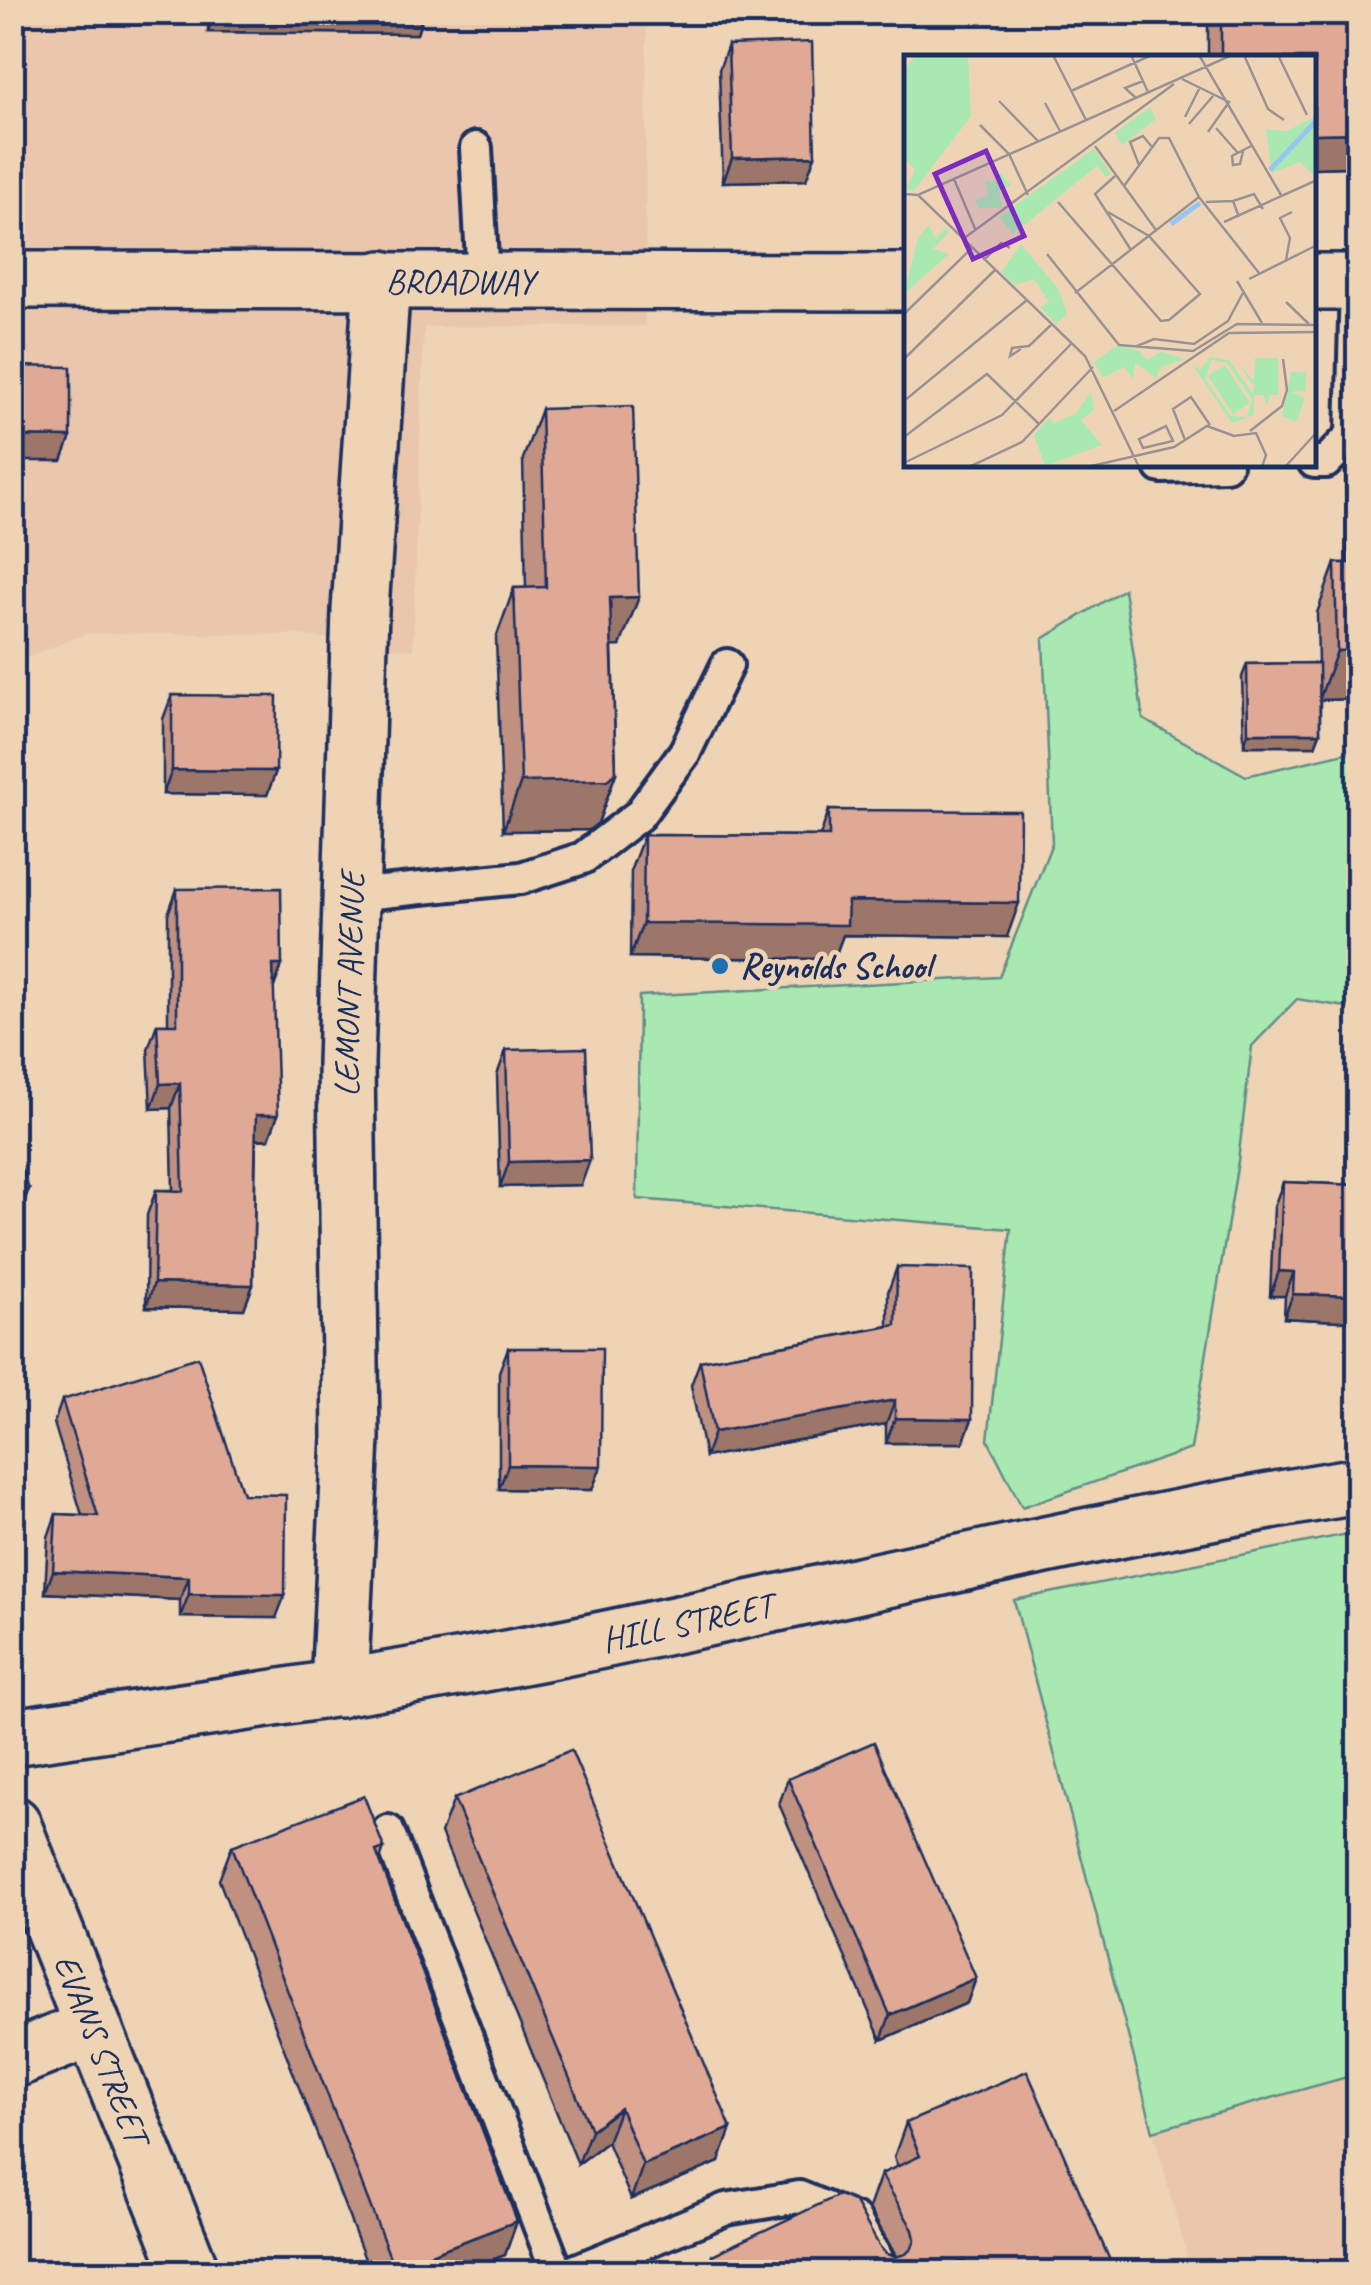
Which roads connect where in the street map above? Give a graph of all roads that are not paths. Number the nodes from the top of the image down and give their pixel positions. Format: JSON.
{"nodes":[{"id":1,"x":476,"y":148,"type":"dead end"},
{"id":2,"x":382,"y":279,"type":"junction"},
{"id":3,"x":12,"y":280,"type":"edge"},
{"id":4,"x":483,"y":280,"type":"junction"},
{"id":5,"x":904,"y":282,"type":"edge"},
{"id":6,"x":1343,"y":282,"type":"edge"},
{"id":7,"x":1316,"y":462,"type":"edge"},
{"id":8,"x":727,"y":665,"type":"dead end"},
{"id":9,"x":353,"y":895,"type":"junction"},
{"id":10,"x":1358,"y":1486,"type":"edge"},
{"id":11,"x":339,"y":1688,"type":"junction"},
{"id":12,"x":12,"y":1737,"type":"edge"},
{"id":13,"x":12,"y":1824,"type":"edge"},
{"id":14,"x":388,"y":1831,"type":"dead end"},
{"id":15,"x":93,"y":2028,"type":"junction"},
{"id":16,"x":12,"y":2060,"type":"edge"},
{"id":17,"x":191,"y":2272,"type":"edge"},
{"id":18,"x":557,"y":2272,"type":"edge"},
{"id":19,"x":572,"y":2272,"type":"edge"},
{"id":20,"x":884,"y":2272,"type":"edge"}],
"edges":[{"from":1,"to":4,"type":"lane"},
{"from":2,"to":3,"type":"street","name":"BROADWAY"},
{"from":2,"to":4,"type":"street","name":"BROADWAY"},
{"from":2,"to":9,"type":"street","name":"LEMONT AVENUE"},
{"from":4,"to":5,"type":"street","name":"BROADWAY"},
{"from":6,"to":7,"type":"lane"},
{"from":8,"to":9,"type":"lane"},
{"from":9,"to":11,"type":"street","name":"LEMONT AVENUE"},
{"from":10,"to":11,"type":"street","name":"HILL STREET"},
{"from":11,"to":12,"type":"street","name":"HILL STREET"},
{"from":13,"to":15,"type":"street","name":"EVANS STREET"},
{"from":14,"to":18,"type":"lane"},
{"from":15,"to":16,"type":"street"},
{"from":15,"to":17,"type":"street","name":"EVANS STREET"},
{"from":19,"to":20,"type":"lane"}]}
